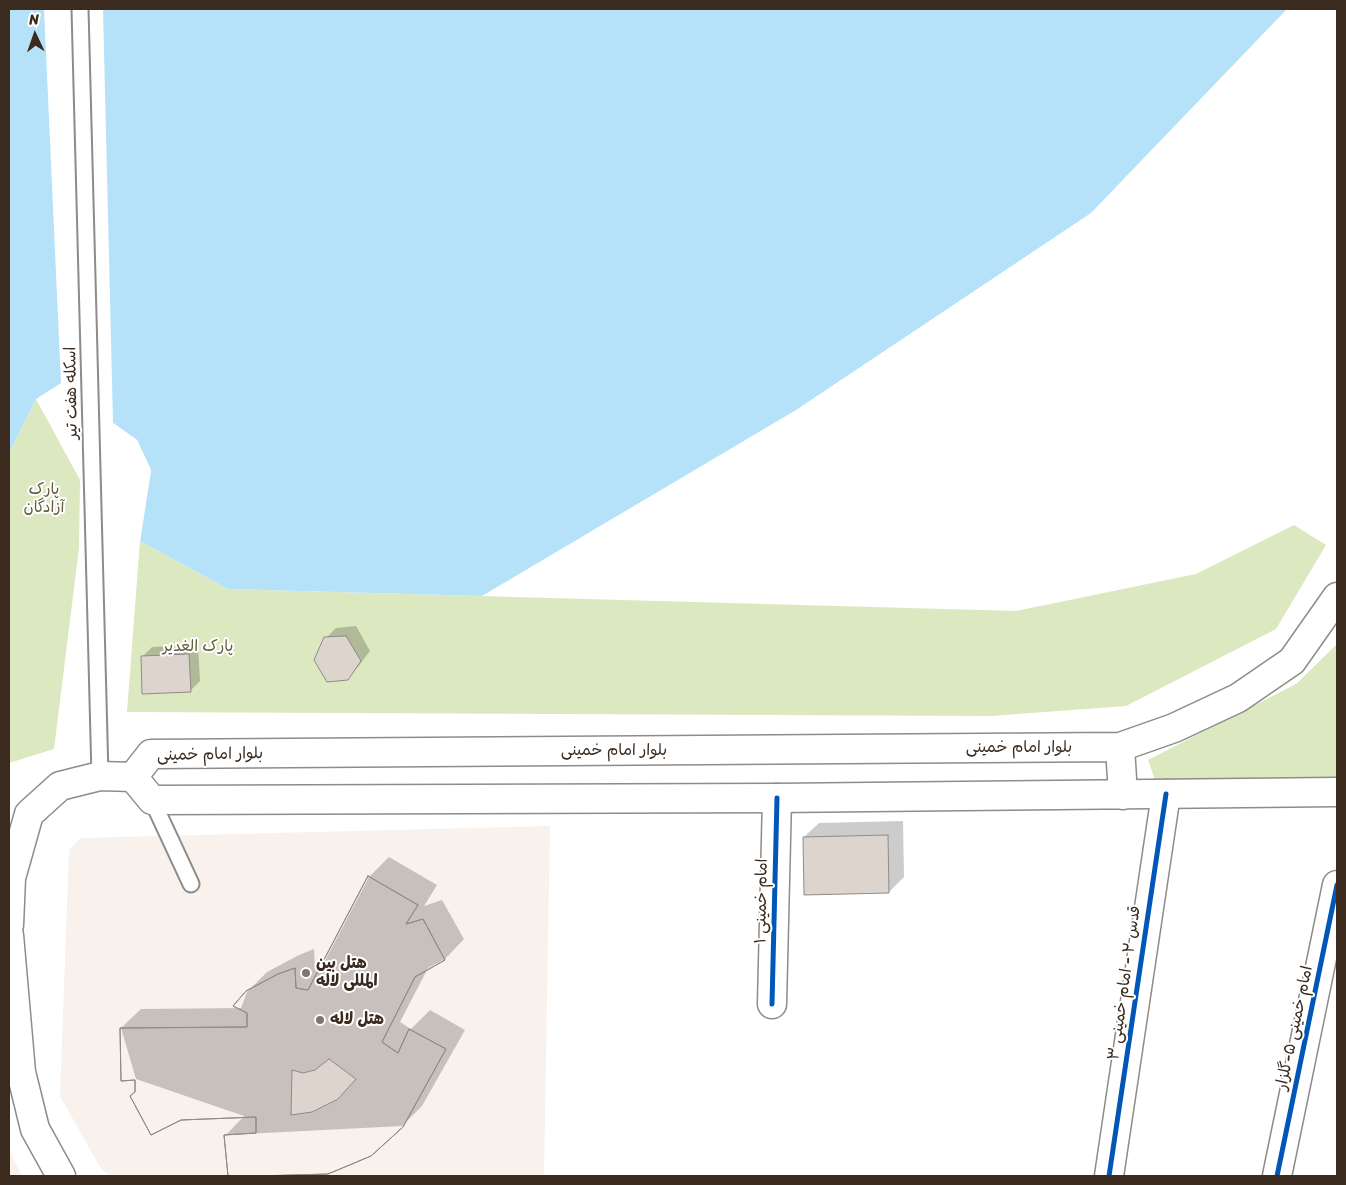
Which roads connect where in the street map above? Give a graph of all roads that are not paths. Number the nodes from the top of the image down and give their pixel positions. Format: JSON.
{"nodes":[{"id":1,"x":80,"y":9,"type":"edge"},
{"id":2,"x":1337,"y":597,"type":"edge"},
{"id":3,"x":1120,"y":747,"type":"junction"},
{"id":4,"x":100,"y":776,"type":"junction"},
{"id":5,"x":133,"y":777,"type":"junction"},
{"id":6,"x":1337,"y":792,"type":"edge"},
{"id":7,"x":1166,"y":794,"type":"junction"},
{"id":8,"x":1123,"y":795,"type":"junction"},
{"id":9,"x":777,"y":798,"type":"junction"},
{"id":10,"x":152,"y":800,"type":"junction"},
{"id":11,"x":191,"y":884,"type":"dead end"},
{"id":12,"x":1337,"y":885,"type":"edge"},
{"id":13,"x":9,"y":925,"type":"edge"},
{"id":14,"x":9,"y":935,"type":"edge"},
{"id":15,"x":1331,"y":952,"type":"edge"},
{"id":16,"x":772,"y":1004,"type":"dead end"},
{"id":17,"x":61,"y":1176,"type":"edge"},
{"id":18,"x":1109,"y":1176,"type":"edge"},
{"id":19,"x":1277,"y":1176,"type":"edge"}],
"edges":[{"from":1,"to":4,"type":"lane","name":"اسکله هفت تیر"},
{"from":2,"to":3,"type":"main road","name":"بلوار امام خمینی"},
{"from":3,"to":5,"type":"main road","name":"بلوار امام خمینی"},
{"from":3,"to":8,"type":"main road"},
{"from":4,"to":5,"type":"main road"},
{"from":4,"to":13,"type":"main road"},
{"from":5,"to":10,"type":"main road"},
{"from":6,"to":7,"type":"main road"},
{"from":7,"to":8,"type":"main road"},
{"from":7,"to":18,"type":"main road","name":"قدس ۲ - امام خمینی ۳"},
{"from":8,"to":9,"type":"main road"},
{"from":9,"to":10,"type":"main road"},
{"from":9,"to":16,"type":"main road","name":"امام خمینی ۱"},
{"from":10,"to":11,"type":"lane"},
{"from":12,"to":15,"type":"main road","name":"امام خمینی ۵-گلزار"},
{"from":14,"to":17,"type":"main road"},
{"from":15,"to":19,"type":"main road","name":"امام خمینی ۵-گلزار"}]}
